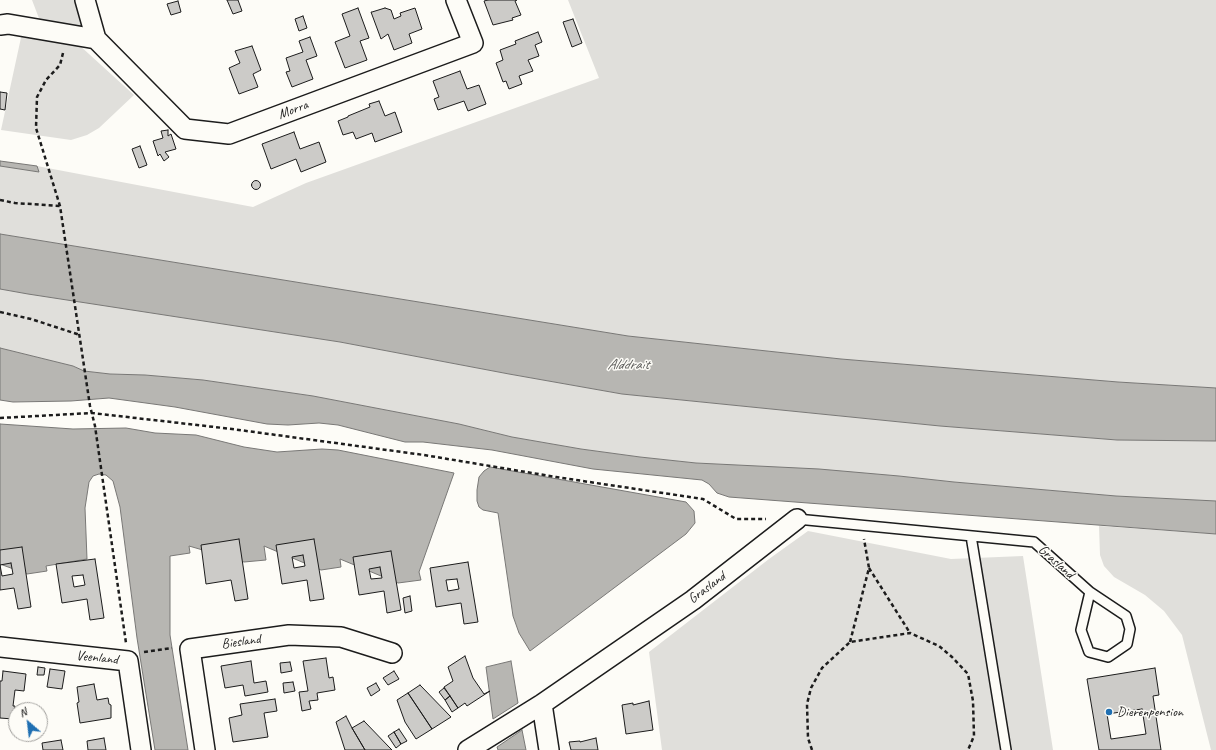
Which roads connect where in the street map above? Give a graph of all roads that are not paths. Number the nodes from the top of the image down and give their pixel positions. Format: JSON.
{"nodes":[{"id":1,"x":85,"y":0,"type":"edge"},
{"id":2,"x":456,"y":0,"type":"edge"},
{"id":3,"x":0,"y":24,"type":"edge"},
{"id":4,"x":96,"y":39,"type":"junction"},
{"id":5,"x":797,"y":519,"type":"joint"},
{"id":6,"x":971,"y":536,"type":"junction"},
{"id":7,"x":1090,"y":592,"type":"junction"},
{"id":8,"x":0,"y":646,"type":"edge"},
{"id":9,"x":392,"y":654,"type":"dead end"},
{"id":10,"x":539,"y":706,"type":"junction"},
{"id":11,"x":141,"y":750,"type":"edge"},
{"id":12,"x":205,"y":750,"type":"edge"},
{"id":13,"x":468,"y":750,"type":"edge"},
{"id":14,"x":550,"y":750,"type":"edge"},
{"id":15,"x":1006,"y":750,"type":"edge"}],
"edges":[{"from":1,"to":4,"type":"street","name":"Morra"},
{"from":2,"to":4,"type":"street","name":"Morra"},
{"from":3,"to":4,"type":"street"},
{"from":5,"to":6,"type":"lane","name":"Grasland"},
{"from":5,"to":10,"type":"street","name":"Grasland"},
{"from":6,"to":7,"type":"lane","name":"Grasland"},
{"from":6,"to":15,"type":"lane"},
{"from":7,"to":7,"type":"lane","name":"Grasland"},
{"from":8,"to":11,"type":"street","name":"Veenland"},
{"from":9,"to":12,"type":"street","name":"Biesland"},
{"from":10,"to":13,"type":"street","name":"Grasland"},
{"from":10,"to":14,"type":"street"}]}
